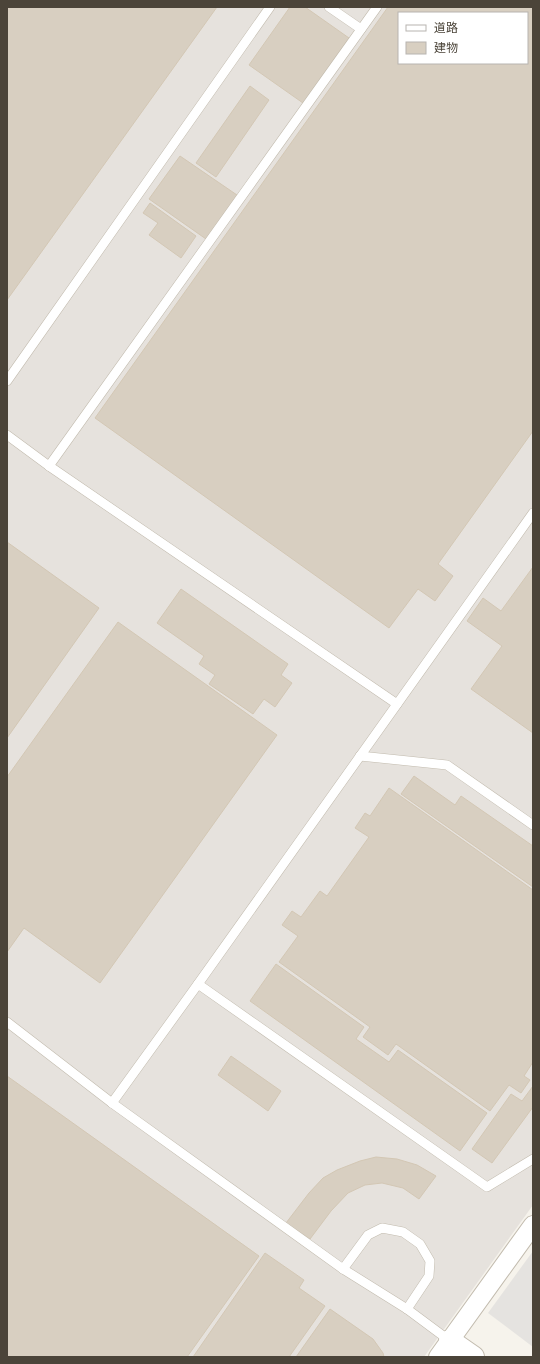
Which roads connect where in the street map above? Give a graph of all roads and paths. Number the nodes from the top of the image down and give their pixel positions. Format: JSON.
{"nodes":[{"id":1,"x":270,"y":7,"type":"edge"},
{"id":2,"x":329,"y":7,"type":"edge"},
{"id":3,"x":377,"y":7,"type":"edge"},
{"id":4,"x":361,"y":29,"type":"junction"},
{"id":5,"x":7,"y":381,"type":"edge"},
{"id":6,"x":7,"y":435,"type":"edge"},
{"id":7,"x":49,"y":466,"type":"junction"},
{"id":8,"x":533,"y":512,"type":"edge"},
{"id":9,"x":397,"y":704,"type":"junction"},
{"id":10,"x":360,"y":756,"type":"junction"},
{"id":11,"x":533,"y":825,"type":"edge"},
{"id":12,"x":198,"y":984,"type":"junction"},
{"id":13,"x":7,"y":1022,"type":"edge"},
{"id":14,"x":112,"y":1103,"type":"junction"},
{"id":15,"x":533,"y":1159,"type":"edge"},
{"id":16,"x":533,"y":1225,"type":"edge"},
{"id":17,"x":343,"y":1269,"type":"junction"},
{"id":18,"x":406,"y":1309,"type":"junction"},
{"id":19,"x":447,"y":1352,"type":"edge"},
{"id":20,"x":473,"y":1357,"type":"edge"}],
"edges":[{"from":1,"to":5,"type":"lane"},
{"from":2,"to":4,"type":"lane"},
{"from":3,"to":4,"type":"lane"},
{"from":4,"to":7,"type":"lane"},
{"from":6,"to":7,"type":"lane"},
{"from":7,"to":9,"type":"lane"},
{"from":8,"to":9,"type":"lane"},
{"from":9,"to":10,"type":"lane"},
{"from":10,"to":11,"type":"lane"},
{"from":10,"to":12,"type":"lane"},
{"from":12,"to":14,"type":"lane"},
{"from":12,"to":15,"type":"lane"},
{"from":13,"to":14,"type":"lane"},
{"from":14,"to":17,"type":"lane"},
{"from":16,"to":19,"type":"street"},
{"from":17,"to":18,"type":"lane"},
{"from":17,"to":18,"type":"lane"},
{"from":18,"to":19,"type":"lane"},
{"from":19,"to":20,"type":"street"}]}
